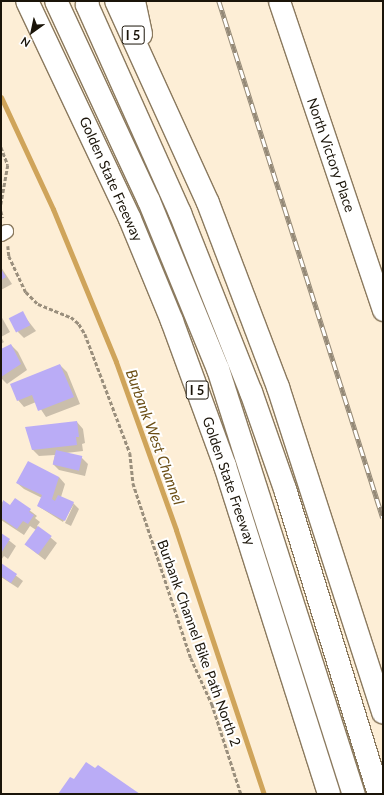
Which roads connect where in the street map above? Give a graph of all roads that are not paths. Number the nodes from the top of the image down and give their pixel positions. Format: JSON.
{"nodes":[{"id":1,"x":28,"y":1,"type":"edge"},
{"id":2,"x":56,"y":1,"type":"edge"},
{"id":3,"x":88,"y":1,"type":"edge"},
{"id":4,"x":116,"y":1,"type":"edge"},
{"id":5,"x":134,"y":1,"type":"edge"},
{"id":6,"x":279,"y":1,"type":"edge"},
{"id":7,"x":149,"y":68,"type":"junction"},
{"id":8,"x":383,"y":310,"type":"edge"},
{"id":9,"x":383,"y":713,"type":"edge"},
{"id":10,"x":329,"y":794,"type":"edge"},
{"id":11,"x":354,"y":794,"type":"edge"},
{"id":12,"x":379,"y":794,"type":"edge"}],
"edges":[{"from":1,"to":10,"type":"highway","name":"Golden State Freeway","number":"I 5"},
{"from":2,"to":11,"type":"highway"},
{"from":3,"to":12,"type":"highway"},
{"from":4,"to":7,"type":"highway","number":"I 5"},
{"from":5,"to":7,"type":"highway"},
{"from":6,"to":8,"type":"main road","name":"North Victory Place"},
{"from":7,"to":9,"type":"highway","number":"I 5"}]}
